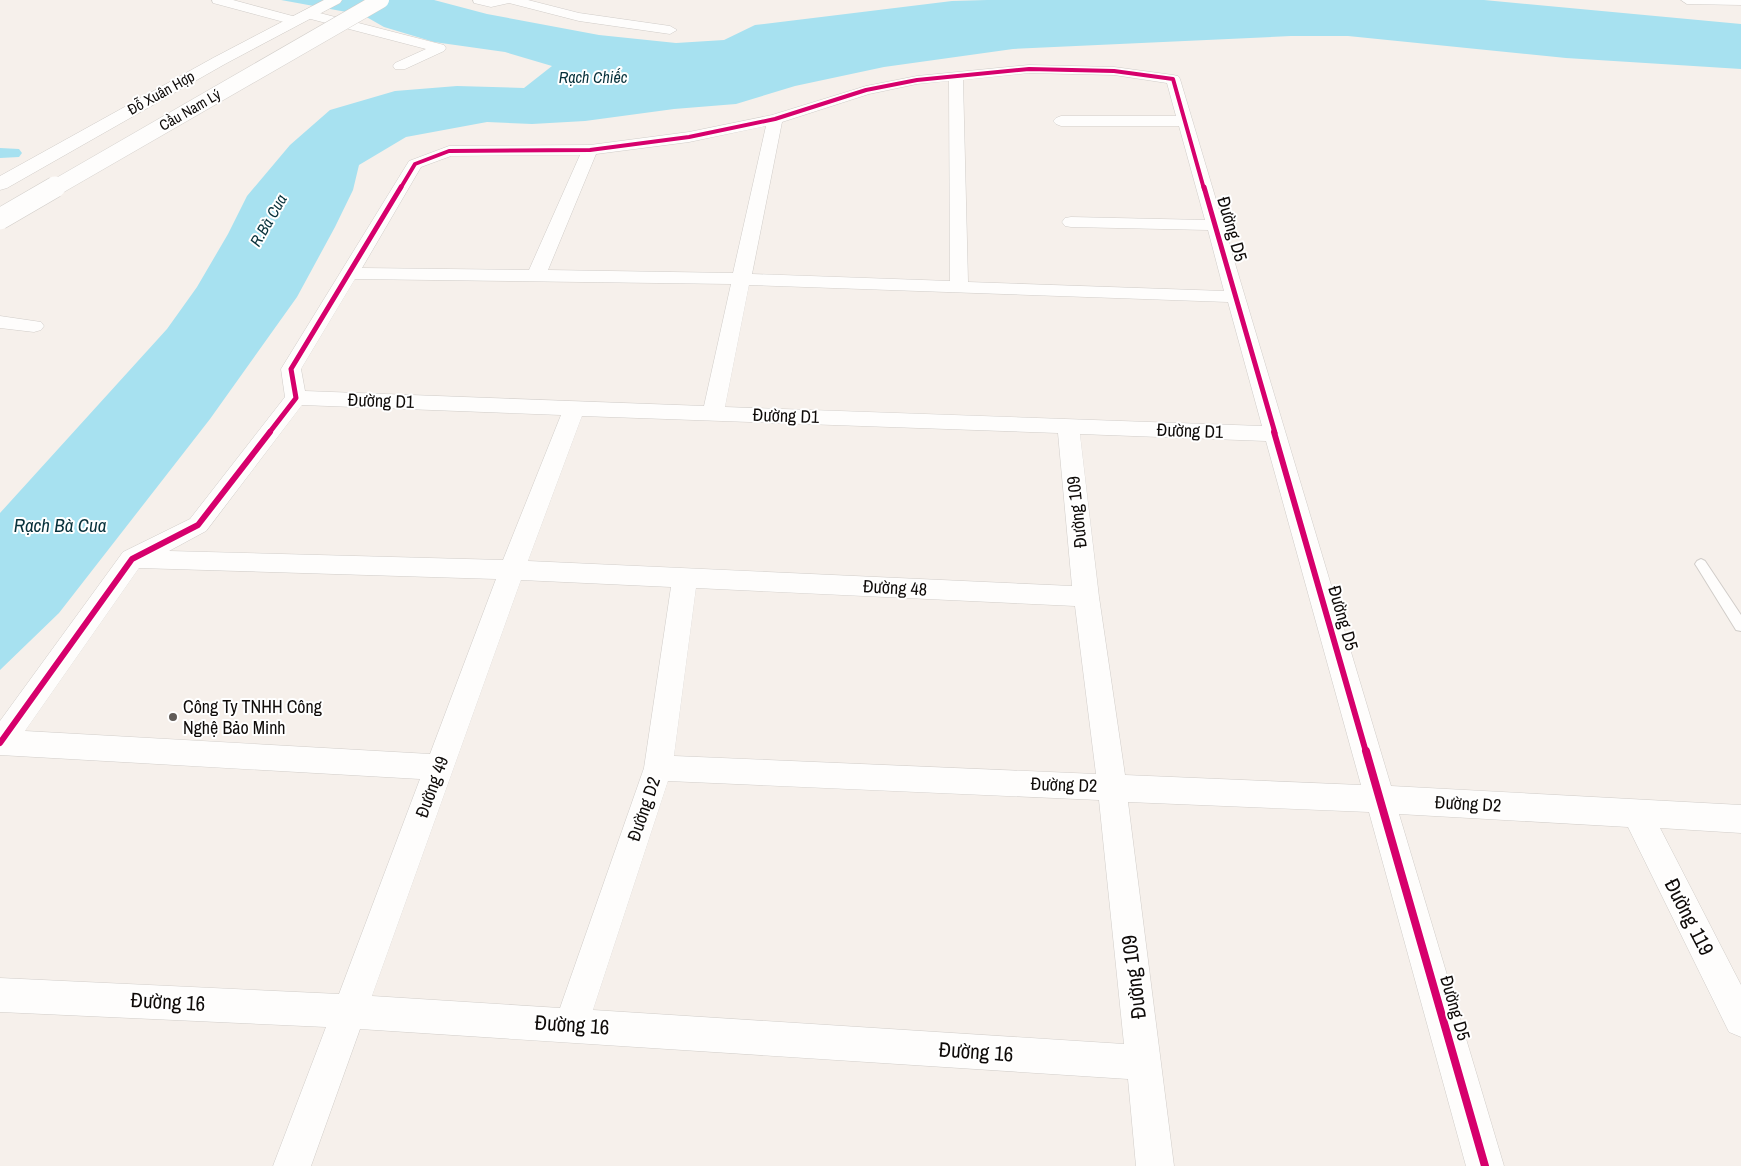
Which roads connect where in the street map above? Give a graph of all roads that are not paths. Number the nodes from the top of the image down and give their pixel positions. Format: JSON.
{"nodes":[{"id":1,"x":218,"y":0,"type":"edge"},
{"id":2,"x":361,"y":0,"type":"edge"},
{"id":3,"x":381,"y":0,"type":"edge"},
{"id":4,"x":479,"y":0,"type":"edge"},
{"id":5,"x":506,"y":0,"type":"edge"},
{"id":6,"x":513,"y":0,"type":"edge"},
{"id":7,"x":1687,"y":0,"type":"edge"},
{"id":8,"x":1741,"y":1,"type":"edge"},
{"id":9,"x":329,"y":3,"type":"edge"},
{"id":10,"x":302,"y":17,"type":"junction"},
{"id":11,"x":670,"y":30,"type":"dead end"},
{"id":12,"x":400,"y":66,"type":"dead end"},
{"id":13,"x":956,"y":76,"type":"junction"},
{"id":14,"x":775,"y":119,"type":"junction"},
{"id":15,"x":1061,"y":121,"type":"dead end"},
{"id":16,"x":1186,"y":122,"type":"junction"},
{"id":17,"x":590,"y":150,"type":"junction"},
{"id":18,"x":0,"y":184,"type":"edge"},
{"id":19,"x":0,"y":204,"type":"edge"},
{"id":20,"x":0,"y":220,"type":"edge"},
{"id":21,"x":1071,"y":222,"type":"dead end"},
{"id":22,"x":1215,"y":225,"type":"junction"},
{"id":23,"x":349,"y":273,"type":"junction"},
{"id":24,"x":536,"y":276,"type":"junction"},
{"id":25,"x":741,"y":279,"type":"junction"},
{"id":26,"x":959,"y":287,"type":"junction"},
{"id":27,"x":1236,"y":297,"type":"junction"},
{"id":28,"x":0,"y":322,"type":"edge"},
{"id":29,"x":34,"y":326,"type":"dead end"},
{"id":30,"x":296,"y":398,"type":"junction"},
{"id":31,"x":574,"y":408,"type":"junction"},
{"id":32,"x":713,"y":413,"type":"junction"},
{"id":33,"x":1068,"y":427,"type":"junction"},
{"id":34,"x":1275,"y":434,"type":"junction"},
{"id":35,"x":132,"y":559,"type":"junction"},
{"id":36,"x":1701,"y":564,"type":"dead end"},
{"id":37,"x":512,"y":570,"type":"junction"},
{"id":38,"x":685,"y":578,"type":"junction"},
{"id":39,"x":1086,"y":597,"type":"junction"},
{"id":40,"x":1741,"y":626,"type":"edge"},
{"id":41,"x":0,"y":743,"type":"edge"},
{"id":42,"x":439,"y":767,"type":"junction"},
{"id":43,"x":658,"y":768,"type":"junction"},
{"id":44,"x":1112,"y":787,"type":"junction"},
{"id":45,"x":1380,"y":798,"type":"junction"},
{"id":46,"x":1637,"y":814,"type":"junction"},
{"id":47,"x":1741,"y":818,"type":"edge"},
{"id":48,"x":0,"y":994,"type":"edge"},
{"id":49,"x":349,"y":1011,"type":"junction"},
{"id":50,"x":1741,"y":1020,"type":"edge"},
{"id":51,"x":571,"y":1025,"type":"junction"},
{"id":52,"x":1143,"y":1063,"type":"junction"},
{"id":53,"x":292,"y":1166,"type":"edge"},
{"id":54,"x":1155,"y":1166,"type":"edge"},
{"id":55,"x":1485,"y":1166,"type":"edge"}],
"edges":[{"from":1,"to":10,"type":"street"},
{"from":2,"to":19,"type":"main road","name":"Cầu Nam Lý"},
{"from":3,"to":20,"type":"main road","name":"Cầu Nam Lý","bridge":true},
{"from":4,"to":5,"type":"street"},
{"from":6,"to":11,"type":"street"},
{"from":7,"to":8,"type":"street"},
{"from":9,"to":10,"type":"main road","name":"Đỗ Xuân Hợp"},
{"from":10,"to":12,"type":"street"},
{"from":10,"to":18,"type":"main road","name":"Đỗ Xuân Hợp"},
{"from":13,"to":14,"type":"street"},
{"from":13,"to":16,"type":"street","name":"Đường D5"},
{"from":13,"to":26,"type":"street"},
{"from":14,"to":17,"type":"street"},
{"from":14,"to":25,"type":"street"},
{"from":15,"to":16,"type":"street"},
{"from":16,"to":22,"type":"street","name":"Đường D5"},
{"from":17,"to":23,"type":"street"},
{"from":17,"to":24,"type":"street"},
{"from":21,"to":22,"type":"street"},
{"from":22,"to":27,"type":"street","name":"Đường D5"},
{"from":23,"to":24,"type":"street"},
{"from":23,"to":30,"type":"street"},
{"from":24,"to":25,"type":"street"},
{"from":25,"to":26,"type":"street"},
{"from":25,"to":32,"type":"street"},
{"from":26,"to":27,"type":"street"},
{"from":27,"to":34,"type":"street","name":"Đường D5"},
{"from":28,"to":29,"type":"street"},
{"from":30,"to":31,"type":"street","name":"Đường D1"},
{"from":30,"to":35,"type":"street"},
{"from":31,"to":32,"type":"street","name":"Đường D1"},
{"from":31,"to":37,"type":"street","name":"Đường 49"},
{"from":32,"to":33,"type":"street","name":"Đường D1"},
{"from":33,"to":34,"type":"street","name":"Đường D1"},
{"from":33,"to":39,"type":"street","name":"Đường 109"},
{"from":34,"to":45,"type":"street","name":"Đường D5"},
{"from":35,"to":37,"type":"street","name":"Đường 48"},
{"from":35,"to":41,"type":"street"},
{"from":36,"to":40,"type":"lane"},
{"from":37,"to":38,"type":"street","name":"Đường 48"},
{"from":37,"to":42,"type":"street","name":"Đường 49"},
{"from":38,"to":39,"type":"street","name":"Đường 48"},
{"from":38,"to":43,"type":"street"},
{"from":39,"to":44,"type":"street"},
{"from":41,"to":42,"type":"street"},
{"from":42,"to":49,"type":"street","name":"Đường 49"},
{"from":43,"to":44,"type":"street","name":"Đường D2"},
{"from":43,"to":51,"type":"street"},
{"from":44,"to":45,"type":"street","name":"Đường D2"},
{"from":44,"to":52,"type":"street","name":"Đường 109"},
{"from":45,"to":46,"type":"street","name":"Đường D2"},
{"from":45,"to":55,"type":"street","name":"Đường D5"},
{"from":46,"to":47,"type":"street","name":"Đường D2"},
{"from":46,"to":50,"type":"street","name":"Đường 119"},
{"from":48,"to":49,"type":"street","name":"Đường 16"},
{"from":49,"to":51,"type":"street","name":"Đường 16"},
{"from":49,"to":53,"type":"street","name":"Đường 49"},
{"from":51,"to":52,"type":"street","name":"Đường 16"},
{"from":52,"to":54,"type":"street","name":"Đường 109"}]}
